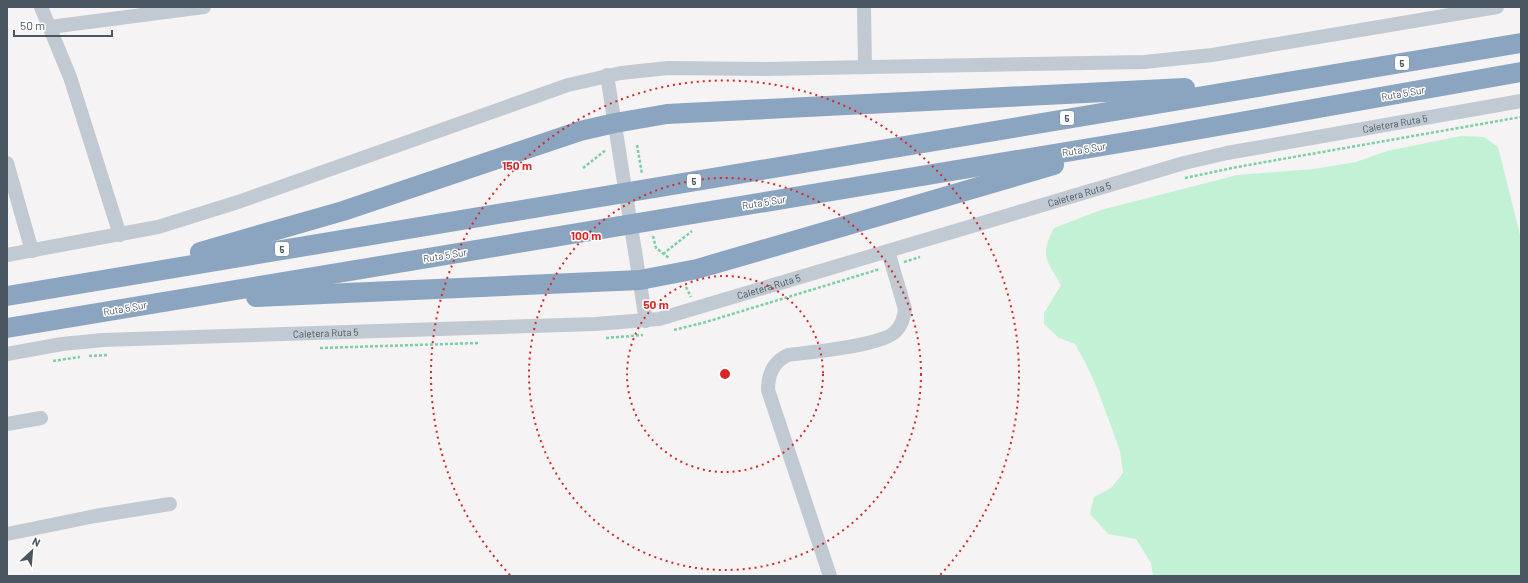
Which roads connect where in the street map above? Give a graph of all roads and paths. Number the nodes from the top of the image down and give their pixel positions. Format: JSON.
{"nodes":[{"id":1,"x":41,"y":7,"type":"edge"},
{"id":2,"x":204,"y":7,"type":"edge"},
{"id":3,"x":864,"y":7,"type":"edge"},
{"id":4,"x":1496,"y":7,"type":"edge"},
{"id":5,"x":50,"y":27,"type":"junction"},
{"id":6,"x":1521,"y":43,"type":"edge"},
{"id":7,"x":865,"y":67,"type":"junction"},
{"id":8,"x":1521,"y":72,"type":"edge"},
{"id":9,"x":607,"y":75,"type":"junction"},
{"id":10,"x":1282,"y":82,"type":"junction"},
{"id":11,"x":1521,"y":101,"type":"edge"},
{"id":12,"x":1521,"y":117,"type":"edge"},
{"id":13,"x":615,"y":122,"type":"junction"},
{"id":14,"x":1150,"y":138,"type":"junction"},
{"id":15,"x":603,"y":151,"type":"dead end"},
{"id":16,"x":7,"y":163,"type":"edge"},
{"id":17,"x":582,"y":168,"type":"dead end"},
{"id":18,"x":1182,"y":179,"type":"dead end"},
{"id":19,"x":120,"y":235,"type":"junction"},
{"id":20,"x":671,"y":248,"type":"dead end"},
{"id":21,"x":32,"y":251,"type":"junction"},
{"id":22,"x":888,"y":251,"type":"junction"},
{"id":23,"x":663,"y":254,"type":"dead end"},
{"id":24,"x":7,"y":255,"type":"edge"},
{"id":25,"x":921,"y":256,"type":"dead end"},
{"id":26,"x":893,"y":266,"type":"junction"},
{"id":27,"x":106,"y":279,"type":"junction"},
{"id":28,"x":640,"y":280,"type":"junction"},
{"id":29,"x":7,"y":296,"type":"edge"},
{"id":30,"x":170,"y":301,"type":"junction"},
{"id":31,"x":7,"y":328,"type":"edge"},
{"id":32,"x":647,"y":328,"type":"junction"},
{"id":33,"x":667,"y":331,"type":"dead end"},
{"id":34,"x":605,"y":338,"type":"dead end"},
{"id":35,"x":486,"y":342,"type":"dead end"},
{"id":36,"x":312,"y":348,"type":"dead end"},
{"id":37,"x":7,"y":354,"type":"edge"},
{"id":38,"x":114,"y":354,"type":"dead end"},
{"id":39,"x":49,"y":361,"type":"dead end"},
{"id":40,"x":40,"y":418,"type":"dead end"},
{"id":41,"x":7,"y":424,"type":"edge"},
{"id":42,"x":170,"y":504,"type":"dead end"},
{"id":43,"x":7,"y":534,"type":"edge"},
{"id":44,"x":830,"y":576,"type":"edge"}],
"edges":[{"from":1,"to":5,"type":"street"},
{"from":2,"to":5,"type":"street"},
{"from":3,"to":7,"type":"street"},
{"from":4,"to":7,"type":"street"},
{"from":5,"to":19,"type":"street"},
{"from":6,"to":10,"type":"highway","number":"5"},
{"from":7,"to":9,"type":"street"},
{"from":8,"to":14,"type":"highway","name":"Ruta 5 Sur"},
{"from":9,"to":13,"type":"street"},
{"from":9,"to":19,"type":"street"},
{"from":10,"to":13,"type":"highway"},
{"from":10,"to":27,"type":"highway","number":"5"},
{"from":11,"to":22,"type":"street","name":"Caletera Ruta 5"},
{"from":12,"to":18,"type":"path"},
{"from":13,"to":27,"type":"highway"},
{"from":13,"to":28,"type":"street"},
{"from":14,"to":28,"type":"highway"},
{"from":14,"to":30,"type":"highway","name":"Ruta 5 Sur"},
{"from":15,"to":17,"type":"path"},
{"from":16,"to":21,"type":"street"},
{"from":19,"to":21,"type":"street"},
{"from":20,"to":23,"type":"path"},
{"from":21,"to":24,"type":"street"},
{"from":22,"to":26,"type":"street"},
{"from":22,"to":32,"type":"street","name":"Caletera Ruta 5"},
{"from":25,"to":26,"type":"path"},
{"from":26,"to":33,"type":"path"},
{"from":26,"to":44,"type":"street"},
{"from":27,"to":29,"type":"highway","number":"5"},
{"from":28,"to":30,"type":"highway"},
{"from":28,"to":32,"type":"street"},
{"from":30,"to":31,"type":"highway","name":"Ruta 5 Sur"},
{"from":32,"to":34,"type":"path"},
{"from":32,"to":37,"type":"street","name":"Caletera Ruta 5"},
{"from":35,"to":36,"type":"path"},
{"from":38,"to":39,"type":"path"},
{"from":40,"to":41,"type":"street"},
{"from":42,"to":43,"type":"street"}]}
